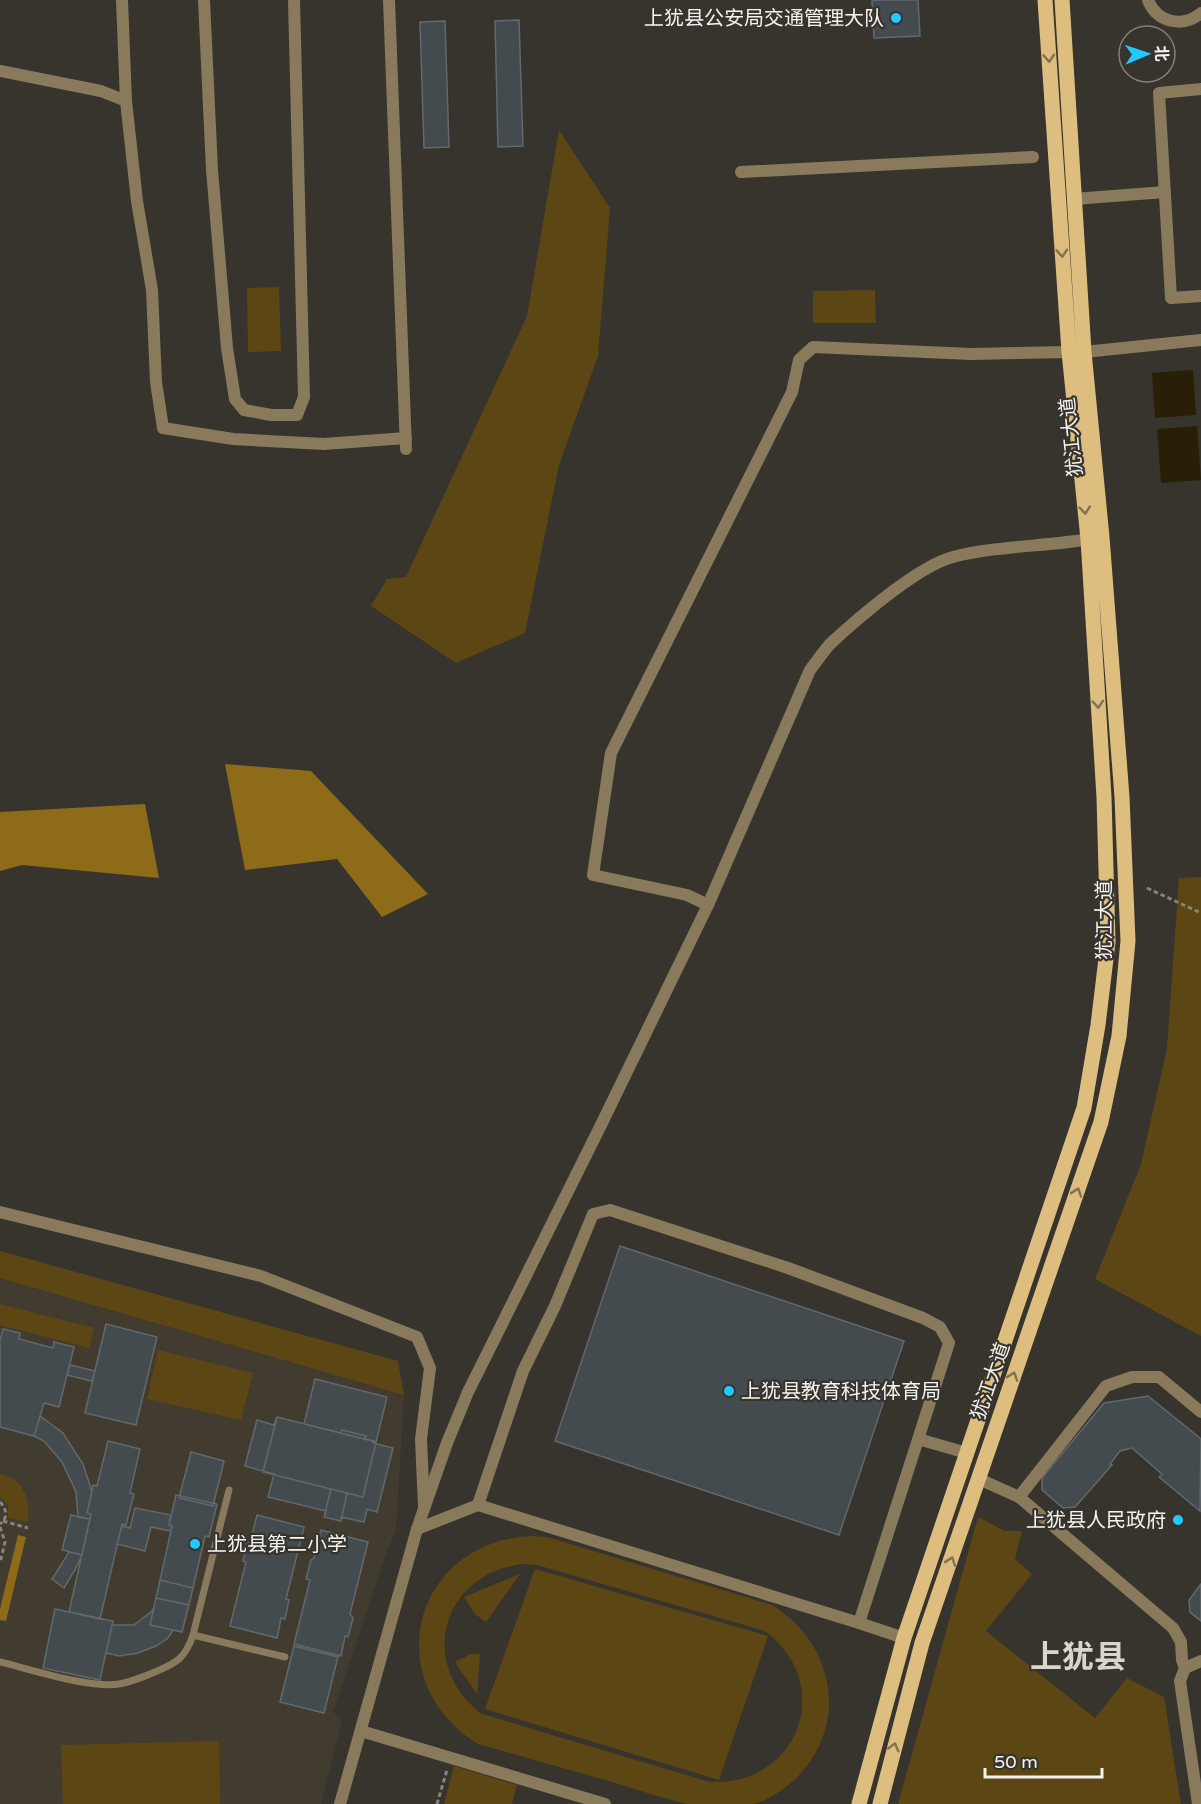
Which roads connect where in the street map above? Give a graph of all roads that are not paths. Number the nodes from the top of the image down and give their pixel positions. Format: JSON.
{"nodes":[{"id":1,"x":122,"y":0,"type":"edge"},
{"id":2,"x":204,"y":0,"type":"edge"},
{"id":3,"x":294,"y":0,"type":"edge"},
{"id":4,"x":389,"y":0,"type":"edge"},
{"id":5,"x":1045,"y":0,"type":"edge"},
{"id":6,"x":1062,"y":0,"type":"edge"},
{"id":7,"x":1148,"y":0,"type":"edge"},
{"id":8,"x":1201,"y":13,"type":"edge"},
{"id":9,"x":0,"y":71,"type":"edge"},
{"id":10,"x":1201,"y":89,"type":"edge"},
{"id":11,"x":126,"y":101,"type":"junction"},
{"id":12,"x":1033,"y":157,"type":"dead end"},
{"id":13,"x":741,"y":171,"type":"dead end"},
{"id":14,"x":1165,"y":192,"type":"junction"},
{"id":15,"x":1074,"y":199,"type":"junction"},
{"id":16,"x":1201,"y":296,"type":"edge"},
{"id":17,"x":1201,"y":340,"type":"edge"},
{"id":18,"x":1076,"y":352,"type":"junction"},
{"id":19,"x":1095,"y":538,"type":"junction"},
{"id":20,"x":708,"y":905,"type":"junction"},
{"id":21,"x":0,"y":1212,"type":"edge"},
{"id":22,"x":1201,"y":1412,"type":"edge"},
{"id":23,"x":918,"y":1438,"type":"junction"},
{"id":24,"x":967,"y":1453,"type":"junction"},
{"id":25,"x":979,"y":1479,"type":"junction"},
{"id":26,"x":229,"y":1490,"type":"dead end"},
{"id":27,"x":1018,"y":1497,"type":"junction"},
{"id":28,"x":478,"y":1505,"type":"junction"},
{"id":29,"x":424,"y":1508,"type":"junction"},
{"id":30,"x":417,"y":1529,"type":"junction"},
{"id":31,"x":859,"y":1623,"type":"junction"},
{"id":32,"x":193,"y":1635,"type":"junction"},
{"id":33,"x":904,"y":1638,"type":"junction"},
{"id":34,"x":285,"y":1657,"type":"dead end"},
{"id":35,"x":1201,"y":1661,"type":"edge"},
{"id":36,"x":0,"y":1662,"type":"edge"},
{"id":37,"x":1185,"y":1668,"type":"junction"},
{"id":38,"x":361,"y":1731,"type":"junction"},
{"id":39,"x":340,"y":1804,"type":"edge"},
{"id":40,"x":605,"y":1804,"type":"edge"},
{"id":41,"x":860,"y":1804,"type":"edge"},
{"id":42,"x":880,"y":1804,"type":"edge"},
{"id":43,"x":1198,"y":1804,"type":"edge"}],
"edges":[{"from":1,"to":11,"type":"street"},
{"from":2,"to":3,"type":"street"},
{"from":4,"to":11,"type":"street"},
{"from":5,"to":18,"type":"main road","name":"犹江大道","one_way":true},
{"from":6,"to":15,"type":"main road","name":"犹江大道"},
{"from":7,"to":8,"type":"street"},
{"from":9,"to":11,"type":"street"},
{"from":10,"to":14,"type":"street"},
{"from":12,"to":13,"type":"street"},
{"from":14,"to":15,"type":"street"},
{"from":14,"to":16,"type":"street"},
{"from":15,"to":18,"type":"main road","name":"犹江大道"},
{"from":17,"to":18,"type":"street"},
{"from":18,"to":19,"type":"main road","name":"犹江大道"},
{"from":18,"to":20,"type":"street"},
{"from":19,"to":20,"type":"street"},
{"from":19,"to":24,"type":"main road","name":"犹江大道","one_way":true},
{"from":25,"to":19,"type":"main road","name":"犹江大道","one_way":true},
{"from":20,"to":29,"type":"street"},
{"from":21,"to":29,"type":"street"},
{"from":22,"to":27,"type":"street"},
{"from":23,"to":24,"type":"street"},
{"from":23,"to":28,"type":"street"},
{"from":23,"to":31,"type":"street"},
{"from":24,"to":33,"type":"main road","name":"犹江大道"},
{"from":25,"to":27,"type":"street"},
{"from":42,"to":25,"type":"main road","name":"犹江大道","one_way":true},
{"from":26,"to":32,"type":"lane"},
{"from":27,"to":37,"type":"street"},
{"from":28,"to":30,"type":"street"},
{"from":28,"to":31,"type":"street"},
{"from":29,"to":30,"type":"street"},
{"from":30,"to":38,"type":"street"},
{"from":31,"to":33,"type":"street"},
{"from":32,"to":34,"type":"lane"},
{"from":32,"to":36,"type":"lane"},
{"from":33,"to":41,"type":"main road","name":"犹江大道"},
{"from":35,"to":37,"type":"street"},
{"from":37,"to":43,"type":"street"},
{"from":38,"to":39,"type":"street"},
{"from":38,"to":40,"type":"street"}]}
